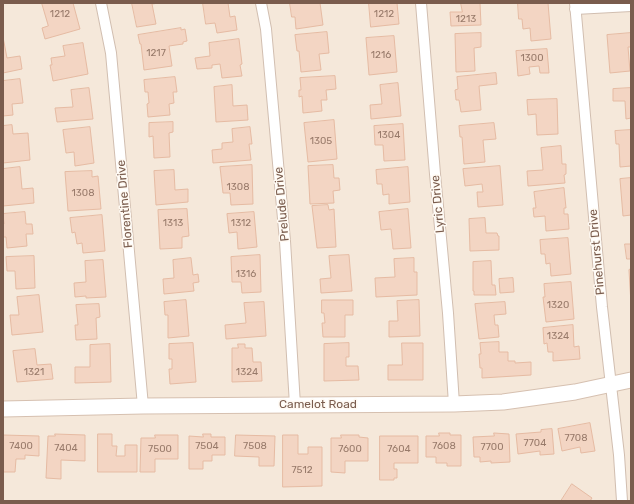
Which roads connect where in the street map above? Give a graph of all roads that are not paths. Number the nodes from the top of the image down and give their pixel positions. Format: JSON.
{"nodes":[{"id":1,"x":101,"y":3,"type":"edge"},
{"id":2,"x":261,"y":3,"type":"edge"},
{"id":3,"x":421,"y":3,"type":"edge"},
{"id":4,"x":575,"y":6,"type":"edge"},
{"id":5,"x":631,"y":6,"type":"edge"},
{"id":6,"x":631,"y":380,"type":"edge"},
{"id":7,"x":611,"y":384,"type":"junction"},
{"id":8,"x":454,"y":404,"type":"junction"},
{"id":9,"x":295,"y":405,"type":"junction"},
{"id":10,"x":143,"y":406,"type":"junction"},
{"id":11,"x":3,"y":409,"type":"edge"},
{"id":12,"x":622,"y":501,"type":"edge"}],
"edges":[{"from":1,"to":10,"type":"street","name":"Florentine Drive"},
{"from":2,"to":9,"type":"street","name":"Prelude Drive"},
{"from":3,"to":8,"type":"street","name":"Lyric Drive"},
{"from":4,"to":5,"type":"street"},
{"from":4,"to":7,"type":"street","name":"Pinehurst Drive"},
{"from":6,"to":7,"type":"street","name":"Camelot Road"},
{"from":7,"to":8,"type":"street","name":"Camelot Road"},
{"from":7,"to":12,"type":"street","name":"Pinehurst Drive"},
{"from":8,"to":9,"type":"street","name":"Camelot Road"},
{"from":9,"to":10,"type":"street","name":"Camelot Road"},
{"from":10,"to":11,"type":"street","name":"Camelot Road"}]}
